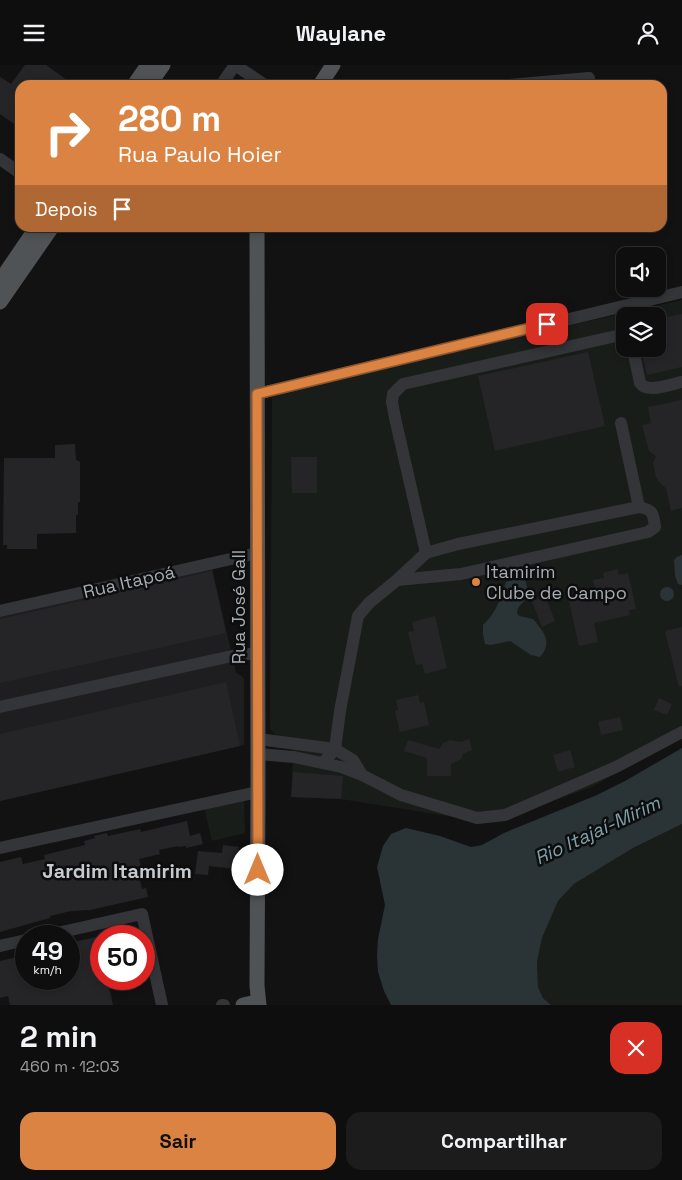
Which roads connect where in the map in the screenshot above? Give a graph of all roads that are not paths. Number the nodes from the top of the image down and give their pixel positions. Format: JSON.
{"nodes":[{"id":1,"x":148,"y":65,"type":"edge"},
{"id":2,"x":163,"y":65,"type":"edge"},
{"id":3,"x":235,"y":65,"type":"edge"},
{"id":4,"x":333,"y":65,"type":"edge"},
{"id":5,"x":589,"y":78,"type":"dead end"},
{"id":6,"x":138,"y":80,"type":"edge"},
{"id":7,"x":152,"y":80,"type":"edge"},
{"id":8,"x":224,"y":80,"type":"edge"},
{"id":9,"x":258,"y":80,"type":"edge"},
{"id":10,"x":323,"y":80,"type":"edge"},
{"id":11,"x":566,"y":80,"type":"edge"},
{"id":12,"x":0,"y":159,"type":"edge"},
{"id":13,"x":15,"y":170,"type":"edge"},
{"id":14,"x":34,"y":232,"type":"edge"},
{"id":15,"x":49,"y":232,"type":"edge"},
{"id":16,"x":257,"y":232,"type":"edge"},
{"id":17,"x":0,"y":281,"type":"edge"},
{"id":18,"x":682,"y":292,"type":"edge"},
{"id":19,"x":0,"y":303,"type":"edge"},
{"id":20,"x":616,"y":336,"type":"edge"},
{"id":21,"x":635,"y":357,"type":"edge"},
{"id":22,"x":682,"y":382,"type":"edge"},
{"id":23,"x":257,"y":394,"type":"junction"},
{"id":24,"x":621,"y":423,"type":"dead end"},
{"id":25,"x":638,"y":507,"type":"junction"},
{"id":26,"x":257,"y":553,"type":"junction"},
{"id":27,"x":426,"y":553,"type":"junction"},
{"id":28,"x":397,"y":580,"type":"junction"},
{"id":29,"x":0,"y":611,"type":"edge"},
{"id":30,"x":257,"y":653,"type":"junction"},
{"id":31,"x":0,"y":707,"type":"edge"},
{"id":32,"x":682,"y":732,"type":"edge"},
{"id":33,"x":258,"y":747,"type":"junction"},
{"id":34,"x":335,"y":749,"type":"junction"},
{"id":35,"x":323,"y":763,"type":"junction"},
{"id":36,"x":362,"y":775,"type":"junction"},
{"id":37,"x":258,"y":792,"type":"junction"},
{"id":38,"x":0,"y":848,"type":"edge"},
{"id":39,"x":80,"y":928,"type":"edge"},
{"id":40,"x":15,"y":943,"type":"edge"},
{"id":41,"x":0,"y":946,"type":"edge"},
{"id":42,"x":162,"y":1005,"type":"edge"},
{"id":43,"x":251,"y":1005,"type":"edge"}],
"edges":[{"from":1,"to":6,"type":"main road"},
{"from":2,"to":7,"type":"main road"},
{"from":3,"to":8,"type":"street"},
{"from":3,"to":9,"type":"street"},
{"from":4,"to":10,"type":"main road"},
{"from":5,"to":11,"type":"street"},
{"from":12,"to":13,"type":"street"},
{"from":14,"to":17,"type":"main road"},
{"from":15,"to":19,"type":"main road"},
{"from":16,"to":23,"type":"main road","name":"Rua José Gall"},
{"from":18,"to":23,"type":"street"},
{"from":20,"to":27,"type":"street"},
{"from":21,"to":22,"type":"street"},
{"from":23,"to":26,"type":"main road","name":"Rua José Gall"},
{"from":24,"to":25,"type":"street"},
{"from":25,"to":27,"type":"street"},
{"from":25,"to":28,"type":"street"},
{"from":26,"to":29,"type":"street","name":"Rua Itapoá"},
{"from":26,"to":30,"type":"main road","name":"Rua José Gall"},
{"from":27,"to":28,"type":"street"},
{"from":28,"to":34,"type":"street"},
{"from":30,"to":31,"type":"street"},
{"from":30,"to":33,"type":"main road","name":"Rua José Gall"},
{"from":32,"to":36,"type":"street"},
{"from":33,"to":34,"type":"street"},
{"from":33,"to":35,"type":"street"},
{"from":33,"to":37,"type":"main road","name":"Rua José Gall"},
{"from":34,"to":35,"type":"street"},
{"from":34,"to":36,"type":"street"},
{"from":35,"to":36,"type":"street"},
{"from":37,"to":38,"type":"street"},
{"from":37,"to":43,"type":"main road","name":"Rua José Gall"},
{"from":39,"to":42,"type":"street"},
{"from":40,"to":41,"type":"street"}]}
